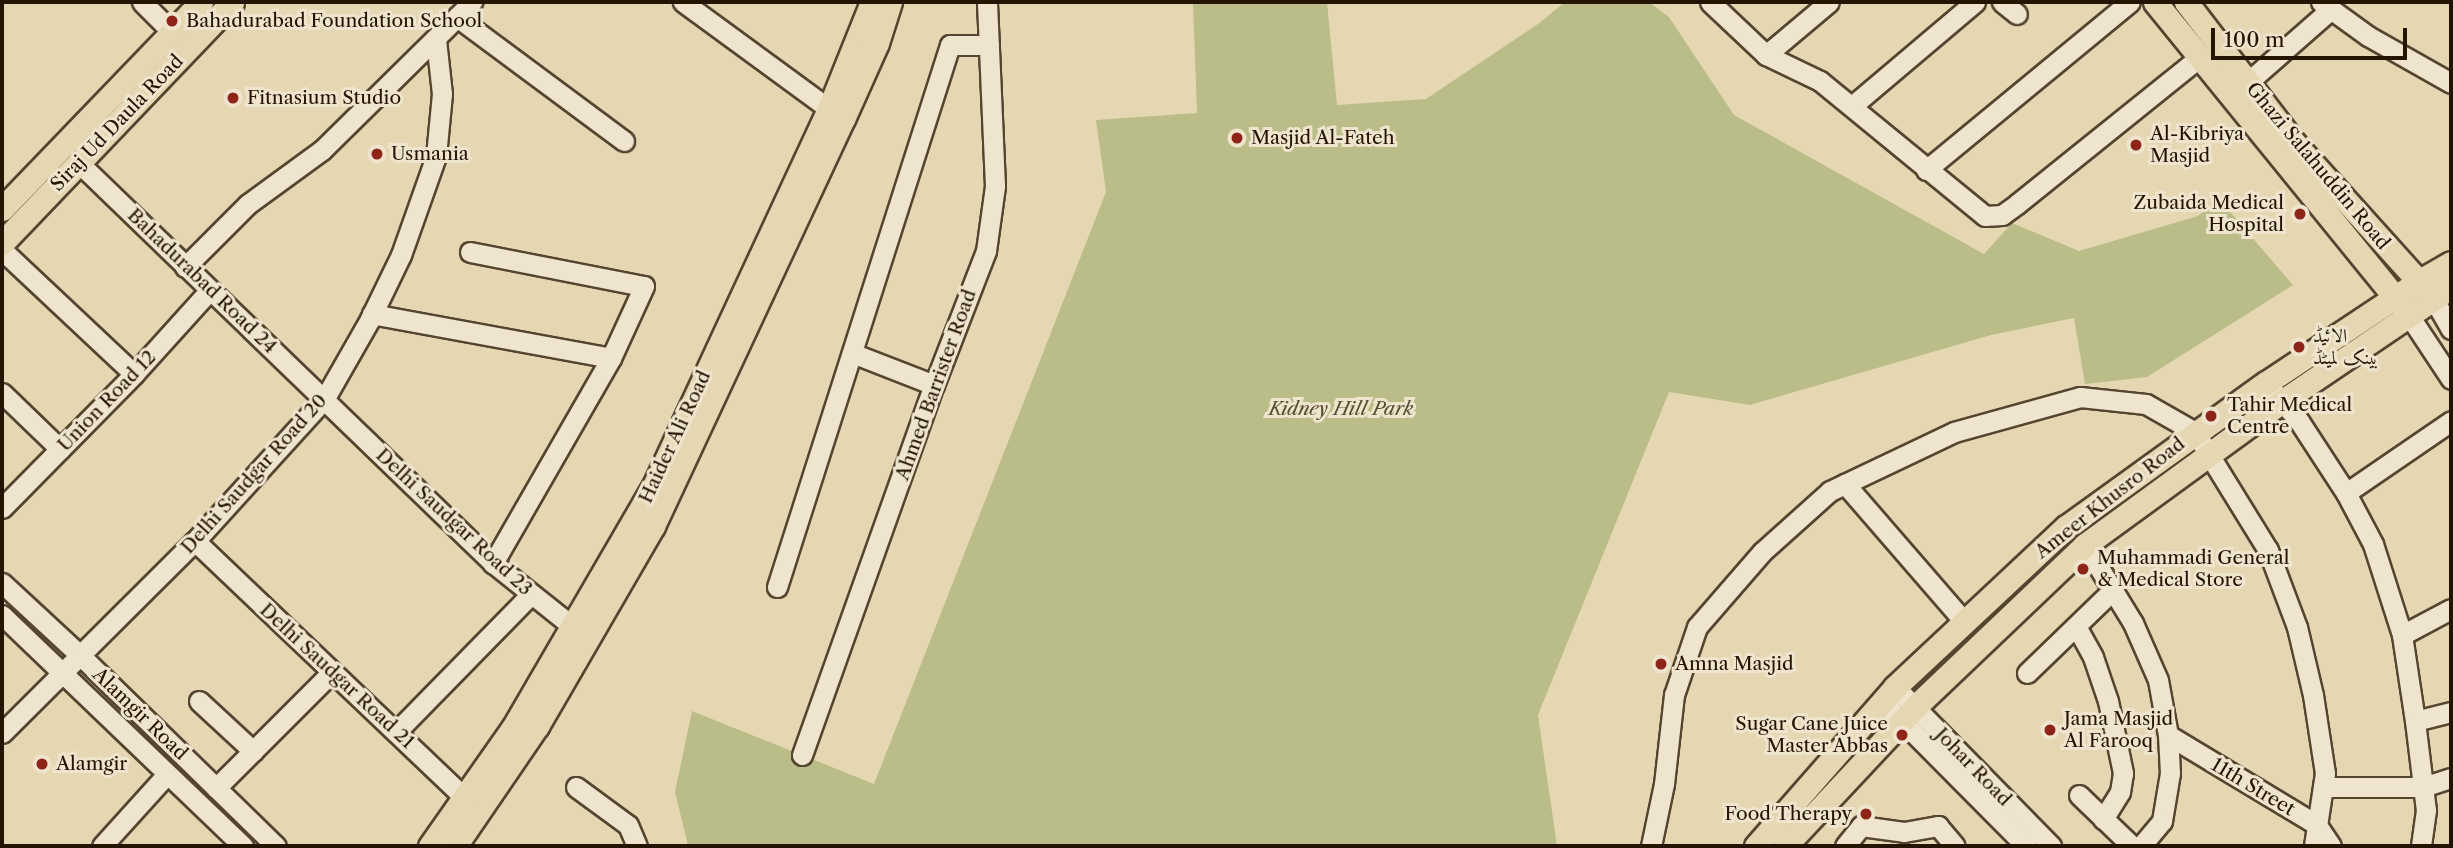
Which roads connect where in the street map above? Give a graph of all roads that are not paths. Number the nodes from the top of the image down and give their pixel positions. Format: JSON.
{"nodes":[{"id":1,"x":142,"y":2,"type":"edge"},
{"id":2,"x":201,"y":2,"type":"edge"},
{"id":3,"x":232,"y":2,"type":"edge"},
{"id":4,"x":472,"y":2,"type":"edge"},
{"id":5,"x":683,"y":2,"type":"edge"},
{"id":6,"x":872,"y":2,"type":"edge"},
{"id":7,"x":890,"y":2,"type":"edge"},
{"id":8,"x":987,"y":2,"type":"edge"},
{"id":9,"x":1710,"y":2,"type":"edge"},
{"id":10,"x":1829,"y":2,"type":"edge"},
{"id":11,"x":1975,"y":2,"type":"edge"},
{"id":12,"x":2130,"y":2,"type":"edge"},
{"id":13,"x":2155,"y":2,"type":"edge"},
{"id":14,"x":2186,"y":2,"type":"edge"},
{"id":15,"x":2326,"y":5,"type":"edge"},
{"id":16,"x":457,"y":17,"type":"junction"},
{"id":17,"x":172,"y":32,"type":"junction"},
{"id":18,"x":436,"y":40,"type":"junction"},
{"id":19,"x":989,"y":45,"type":"junction"},
{"id":20,"x":1766,"y":55,"type":"junction"},
{"id":21,"x":2201,"y":56,"type":"junction"},
{"id":22,"x":2248,"y":82,"type":"junction"},
{"id":23,"x":2451,"y":83,"type":"edge"},
{"id":24,"x":1852,"y":106,"type":"junction"},
{"id":25,"x":836,"y":114,"type":"junction"},
{"id":26,"x":624,"y":141,"type":"dead end"},
{"id":27,"x":79,"y":163,"type":"junction"},
{"id":28,"x":1926,"y":170,"type":"junction"},
{"id":29,"x":20,"y":190,"type":"junction"},
{"id":30,"x":38,"y":206,"type":"junction"},
{"id":31,"x":2,"y":209,"type":"edge"},
{"id":32,"x":2,"y":243,"type":"edge"},
{"id":33,"x":2,"y":250,"type":"edge"},
{"id":34,"x":470,"y":252,"type":"dead end"},
{"id":35,"x":2451,"y":263,"type":"edge"},
{"id":36,"x":185,"y":267,"type":"junction"},
{"id":37,"x":2434,"y":289,"type":"edge"},
{"id":38,"x":209,"y":291,"type":"junction"},
{"id":39,"x":2402,"y":305,"type":"junction"},
{"id":40,"x":372,"y":314,"type":"junction"},
{"id":41,"x":2451,"y":329,"type":"edge"},
{"id":42,"x":852,"y":353,"type":"junction"},
{"id":43,"x":611,"y":358,"type":"junction"},
{"id":44,"x":134,"y":374,"type":"junction"},
{"id":45,"x":2451,"y":379,"type":"edge"},
{"id":46,"x":2266,"y":383,"type":"junction"},
{"id":47,"x":934,"y":384,"type":"junction"},
{"id":48,"x":2,"y":393,"type":"edge"},
{"id":49,"x":325,"y":398,"type":"junction"},
{"id":50,"x":2284,"y":400,"type":"junction"},
{"id":51,"x":2451,"y":421,"type":"edge"},
{"id":52,"x":2195,"y":432,"type":"junction"},
{"id":53,"x":60,"y":449,"type":"junction"},
{"id":54,"x":2210,"y":455,"type":"junction"},
{"id":55,"x":1845,"y":484,"type":"junction"},
{"id":56,"x":2346,"y":493,"type":"junction"},
{"id":57,"x":2,"y":508,"type":"edge"},
{"id":58,"x":195,"y":541,"type":"junction"},
{"id":59,"x":2085,"y":545,"type":"junction"},
{"id":60,"x":493,"y":564,"type":"junction"},
{"id":61,"x":2,"y":583,"type":"edge"},
{"id":62,"x":777,"y":587,"type":"dead end"},
{"id":63,"x":2114,"y":589,"type":"junction"},
{"id":64,"x":530,"y":595,"type":"junction"},
{"id":65,"x":2451,"y":610,"type":"edge"},
{"id":66,"x":2,"y":615,"type":"edge"},
{"id":67,"x":1963,"y":620,"type":"junction"},
{"id":68,"x":2076,"y":626,"type":"junction"},
{"id":69,"x":581,"y":634,"type":"junction"},
{"id":70,"x":2402,"y":635,"type":"junction"},
{"id":71,"x":82,"y":657,"type":"junction"},
{"id":72,"x":332,"y":672,"type":"junction"},
{"id":73,"x":62,"y":673,"type":"junction"},
{"id":74,"x":2027,"y":673,"type":"dead end"},
{"id":75,"x":1889,"y":694,"type":"junction"},
{"id":76,"x":199,"y":701,"type":"dead end"},
{"id":77,"x":2451,"y":712,"type":"edge"},
{"id":78,"x":1908,"y":714,"type":"junction"},
{"id":79,"x":2415,"y":721,"type":"junction"},
{"id":80,"x":396,"y":732,"type":"junction"},
{"id":81,"x":2,"y":733,"type":"edge"},
{"id":82,"x":2168,"y":735,"type":"junction"},
{"id":83,"x":253,"y":751,"type":"junction"},
{"id":84,"x":802,"y":755,"type":"dead end"},
{"id":85,"x":167,"y":774,"type":"junction"},
{"id":86,"x":2451,"y":778,"type":"edge"},
{"id":87,"x":576,"y":787,"type":"dead end"},
{"id":88,"x":2323,"y":787,"type":"junction"},
{"id":89,"x":2423,"y":787,"type":"junction"},
{"id":90,"x":216,"y":788,"type":"junction"},
{"id":91,"x":2079,"y":795,"type":"dead end"},
{"id":92,"x":472,"y":805,"type":"junction"},
{"id":93,"x":2103,"y":819,"type":"junction"},
{"id":94,"x":2317,"y":825,"type":"junction"},
{"id":95,"x":230,"y":842,"type":"edge"},
{"id":96,"x":102,"y":846,"type":"edge"},
{"id":97,"x":276,"y":846,"type":"edge"},
{"id":98,"x":430,"y":846,"type":"edge"},
{"id":99,"x":455,"y":846,"type":"edge"},
{"id":100,"x":637,"y":846,"type":"edge"},
{"id":101,"x":1651,"y":846,"type":"edge"},
{"id":102,"x":1756,"y":846,"type":"edge"},
{"id":103,"x":1785,"y":846,"type":"edge"},
{"id":104,"x":1845,"y":846,"type":"edge"},
{"id":105,"x":1955,"y":846,"type":"edge"},
{"id":106,"x":2026,"y":846,"type":"edge"},
{"id":107,"x":2050,"y":846,"type":"edge"},
{"id":108,"x":2132,"y":846,"type":"edge"},
{"id":109,"x":2141,"y":846,"type":"edge"},
{"id":110,"x":2314,"y":846,"type":"edge"},
{"id":111,"x":2331,"y":846,"type":"edge"},
{"id":112,"x":2421,"y":846,"type":"edge"}],
"edges":[{"from":1,"to":17,"type":"street"},
{"from":2,"to":17,"type":"main road","name":"Siraj Ud Daula Road"},
{"from":3,"to":27,"type":"main road","name":"Siraj Ud Daula Road"},
{"from":4,"to":16,"type":"street"},
{"from":5,"to":25,"type":"street"},
{"from":6,"to":25,"type":"main road","name":"Haider Ali Road"},
{"from":7,"to":25,"type":"main road","name":"Haider Ali Road"},
{"from":8,"to":19,"type":"street","name":"Ahmed Barrister Road"},
{"from":9,"to":20,"type":"street"},
{"from":10,"to":20,"type":"street"},
{"from":11,"to":24,"type":"street"},
{"from":12,"to":28,"type":"street"},
{"from":13,"to":21,"type":"main road","name":"Ghazi Salahuddin Road"},
{"from":14,"to":22,"type":"main road","name":"Ghazi Salahuddin Road"},
{"from":15,"to":22,"type":"street"},
{"from":15,"to":23,"type":"street"},
{"from":16,"to":18,"type":"street"},
{"from":16,"to":26,"type":"street"},
{"from":17,"to":29,"type":"main road","name":"Siraj Ud Daula Road"},
{"from":18,"to":36,"type":"street"},
{"from":18,"to":40,"type":"street","name":"Delhi Saudgar Road 20"},
{"from":19,"to":42,"type":"street"},
{"from":19,"to":47,"type":"street","name":"Ahmed Barrister Road"},
{"from":20,"to":24,"type":"street"},
{"from":21,"to":28,"type":"street"},
{"from":21,"to":39,"type":"main road","name":"Ghazi Salahuddin Road"},
{"from":22,"to":37,"type":"main road","name":"Ghazi Salahuddin Road"},
{"from":24,"to":28,"type":"street"},
{"from":25,"to":69,"type":"main road","name":"Haider Ali Road"},
{"from":27,"to":30,"type":"main road","name":"Siraj Ud Daula Road"},
{"from":27,"to":36,"type":"street","name":"Bahadurabad Road 24"},
{"from":29,"to":30,"type":"main road"},
{"from":29,"to":31,"type":"main road","name":"Siraj Ud Daula Road"},
{"from":30,"to":32,"type":"main road","name":"Siraj Ud Daula Road"},
{"from":33,"to":44,"type":"street"},
{"from":34,"to":43,"type":"street"},
{"from":35,"to":37,"type":"main road","name":"Ameer Khusro Road"},
{"from":36,"to":38,"type":"street","name":"Bahadurabad Road 24"},
{"from":37,"to":39,"type":"main road","name":"Ameer Khusro Road"},
{"from":37,"to":41,"type":"street","name":"Ghazi Salahuddin Road"},
{"from":38,"to":44,"type":"street","name":"Union Road 12"},
{"from":38,"to":49,"type":"street","name":"Bahadurabad Road 24"},
{"from":39,"to":45,"type":"street","name":"Ghazi Salahuddin Road"},
{"from":39,"to":46,"type":"main road","name":"Ameer Khusro Road"},
{"from":39,"to":50,"type":"main road","name":"Ameer Khusro Road"},
{"from":40,"to":43,"type":"street"},
{"from":40,"to":49,"type":"street","name":"Delhi Saudgar Road 20"},
{"from":42,"to":47,"type":"street"},
{"from":42,"to":62,"type":"street"},
{"from":43,"to":60,"type":"street"},
{"from":44,"to":53,"type":"street","name":"Union Road 12"},
{"from":46,"to":50,"type":"street"},
{"from":46,"to":52,"type":"main road","name":"Ameer Khusro Road"},
{"from":47,"to":84,"type":"street","name":"Ahmed Barrister Road"},
{"from":48,"to":53,"type":"street"},
{"from":49,"to":58,"type":"street","name":"Delhi Saudgar Road 20"},
{"from":49,"to":60,"type":"street","name":"Delhi Saudgar Road 23"},
{"from":50,"to":54,"type":"main road","name":"Ameer Khusro Road"},
{"from":50,"to":56,"type":"street"},
{"from":51,"to":56,"type":"street"},
{"from":52,"to":54,"type":"street"},
{"from":52,"to":55,"type":"street"},
{"from":52,"to":67,"type":"main road","name":"Ameer Khusro Road"},
{"from":53,"to":57,"type":"street","name":"Union Road 12"},
{"from":54,"to":59,"type":"main road","name":"Ameer Khusro Road"},
{"from":54,"to":88,"type":"street"},
{"from":55,"to":67,"type":"street"},
{"from":55,"to":101,"type":"street"},
{"from":56,"to":70,"type":"street"},
{"from":58,"to":71,"type":"street","name":"Delhi Saudgar Road 20"},
{"from":58,"to":72,"type":"street","name":"Delhi Saudgar Road 21"},
{"from":59,"to":63,"type":"street"},
{"from":59,"to":78,"type":"main road","name":"Ameer Khusro Road"},
{"from":60,"to":64,"type":"street","name":"Delhi Saudgar Road 23"},
{"from":61,"to":71,"type":"street","name":"Alamgir Road"},
{"from":63,"to":68,"type":"street"},
{"from":63,"to":82,"type":"street"},
{"from":64,"to":69,"type":"street","name":"Delhi Saudgar Road 23"},
{"from":64,"to":80,"type":"street"},
{"from":65,"to":70,"type":"street"},
{"from":66,"to":73,"type":"street","name":"Alamgir Road"},
{"from":67,"to":75,"type":"main road","name":"Ameer Khusro Road"},
{"from":68,"to":74,"type":"street"},
{"from":68,"to":93,"type":"street"},
{"from":69,"to":92,"type":"main road","name":"Haider Ali Road"},
{"from":70,"to":79,"type":"street"},
{"from":71,"to":73,"type":"street","name":"Delhi Saudgar Road 20"},
{"from":71,"to":90,"type":"street","name":"Alamgir Road"},
{"from":72,"to":80,"type":"street","name":"Delhi Saudgar Road 21"},
{"from":72,"to":83,"type":"street"},
{"from":73,"to":81,"type":"street","name":"Delhi Saudgar Road 20"},
{"from":73,"to":85,"type":"street","name":"Alamgir Road"},
{"from":75,"to":78,"type":"street","name":"Johar Road"},
{"from":75,"to":102,"type":"main road","name":"Ameer Khusro Road"},
{"from":76,"to":83,"type":"street"},
{"from":77,"to":79,"type":"street"},
{"from":78,"to":103,"type":"main road","name":"Ameer Khusro Road"},
{"from":78,"to":106,"type":"street","name":"Johar Road"},
{"from":78,"to":107,"type":"street","name":"Johar Road"},
{"from":79,"to":89,"type":"street"},
{"from":80,"to":92,"type":"street","name":"Delhi Saudgar Road 21"},
{"from":82,"to":94,"type":"street","name":"11th Street"},
{"from":82,"to":109,"type":"street"},
{"from":83,"to":90,"type":"street"},
{"from":85,"to":95,"type":"street","name":"Alamgir Road"},
{"from":85,"to":96,"type":"street"},
{"from":86,"to":89,"type":"street"},
{"from":87,"to":100,"type":"street"},
{"from":88,"to":89,"type":"street"},
{"from":88,"to":94,"type":"street"},
{"from":89,"to":112,"type":"street"},
{"from":90,"to":97,"type":"street","name":"Alamgir Road"},
{"from":91,"to":93,"type":"street"},
{"from":92,"to":98,"type":"main road","name":"Haider Ali Road"},
{"from":92,"to":99,"type":"main road","name":"Haider Ali Road"},
{"from":93,"to":108,"type":"street"},
{"from":94,"to":110,"type":"street"},
{"from":94,"to":111,"type":"street","name":"11th Street"},
{"from":104,"to":105,"type":"street"}]}
